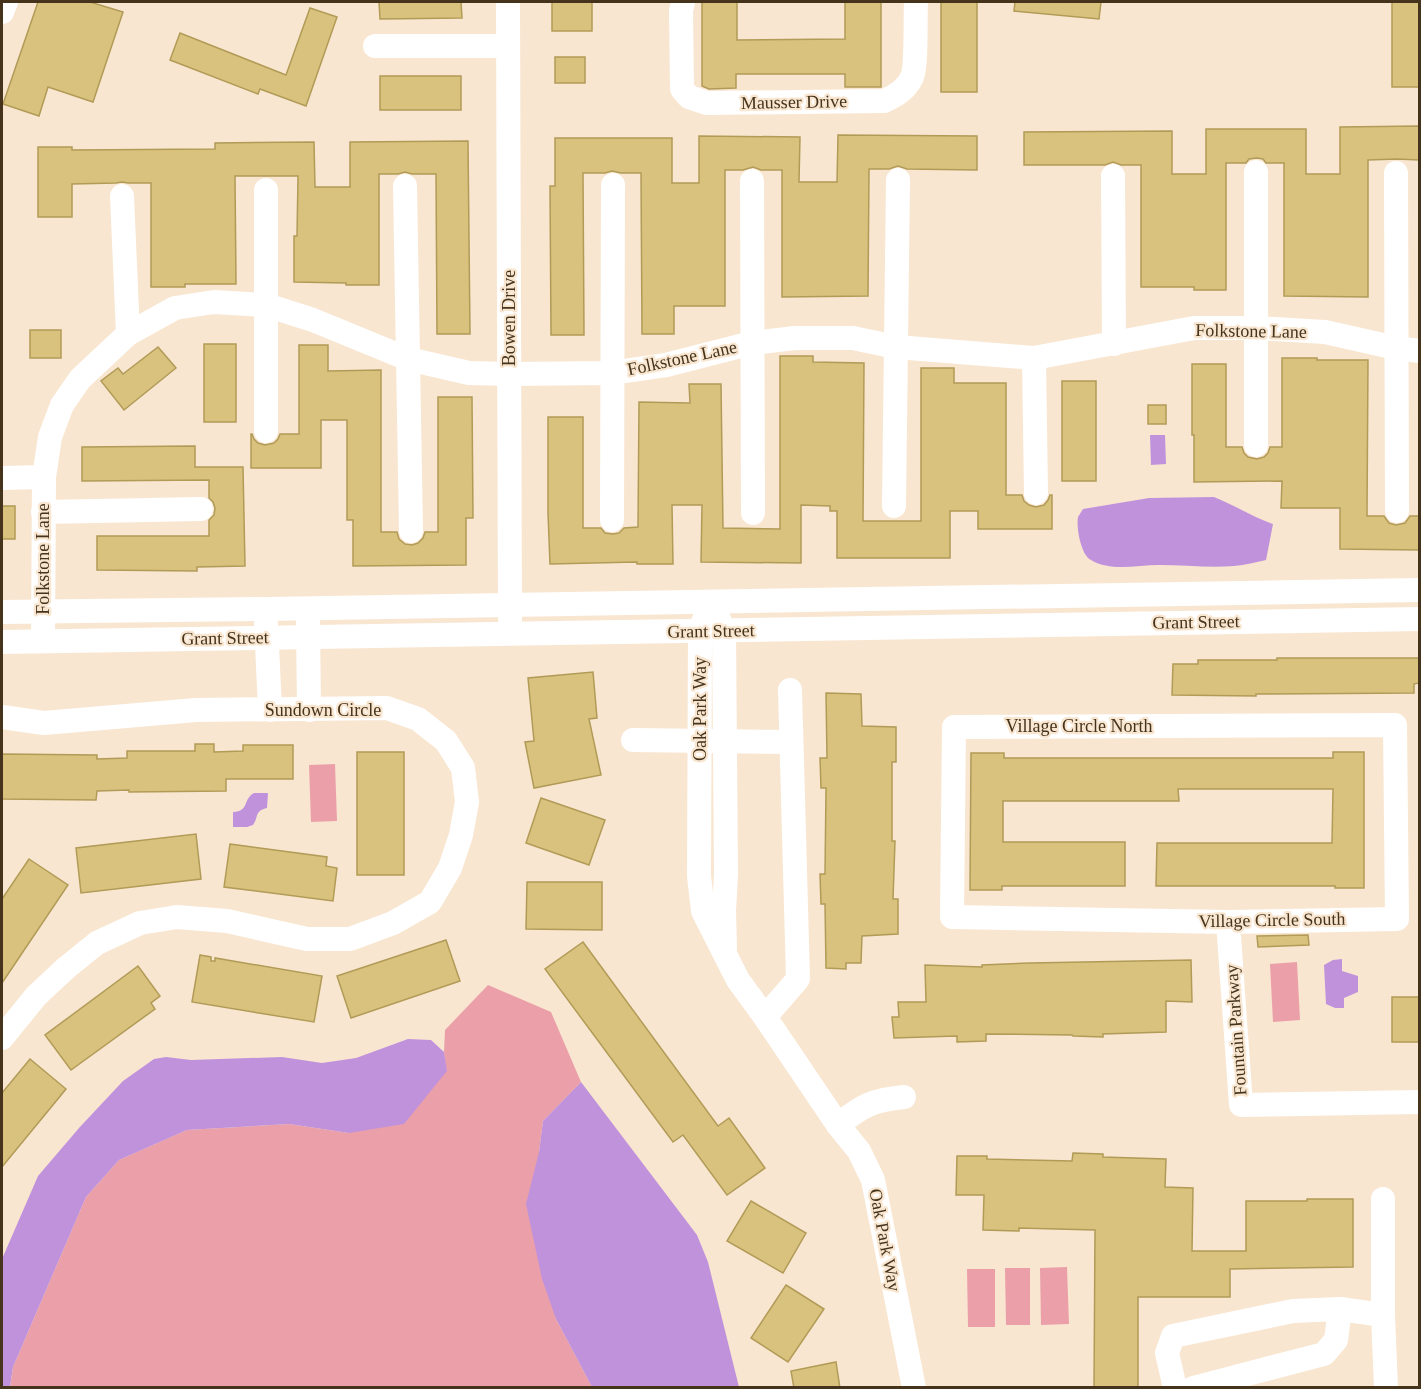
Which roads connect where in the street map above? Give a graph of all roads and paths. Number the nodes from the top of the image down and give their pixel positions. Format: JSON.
{"nodes":[{"id":1,"x":6,"y":2,"type":"edge"},
{"id":2,"x":508,"y":2,"type":"edge"},
{"id":3,"x":683,"y":2,"type":"edge"},
{"id":4,"x":916,"y":2,"type":"edge"},
{"id":5,"x":2,"y":12,"type":"edge"},
{"id":6,"x":375,"y":46,"type":"dead end"},
{"id":7,"x":508,"y":46,"type":"junction"},
{"id":8,"x":1256,"y":172,"type":"dead end"},
{"id":9,"x":1396,"y":173,"type":"dead end"},
{"id":10,"x":1113,"y":176,"type":"dead end"},
{"id":11,"x":898,"y":180,"type":"dead end"},
{"id":12,"x":752,"y":181,"type":"dead end"},
{"id":13,"x":613,"y":185,"type":"dead end"},
{"id":14,"x":405,"y":186,"type":"dead end"},
{"id":15,"x":266,"y":190,"type":"dead end"},
{"id":16,"x":122,"y":196,"type":"dead end"},
{"id":17,"x":266,"y":305,"type":"junction"},
{"id":18,"x":1256,"y":328,"type":"junction"},
{"id":19,"x":128,"y":334,"type":"junction"},
{"id":20,"x":752,"y":343,"type":"junction"},
{"id":21,"x":1114,"y":344,"type":"junction"},
{"id":22,"x":896,"y":347,"type":"junction"},
{"id":23,"x":1408,"y":350,"type":"edge"},
{"id":24,"x":1034,"y":358,"type":"junction"},
{"id":25,"x":408,"y":359,"type":"junction"},
{"id":26,"x":611,"y":373,"type":"junction"},
{"id":27,"x":509,"y":374,"type":"junction"},
{"id":28,"x":266,"y":431,"type":"dead end"},
{"id":29,"x":1256,"y":445,"type":"dead end"},
{"id":30,"x":44,"y":477,"type":"junction"},
{"id":31,"x":2,"y":478,"type":"edge"},
{"id":32,"x":1036,"y":493,"type":"dead end"},
{"id":33,"x":894,"y":506,"type":"dead end"},
{"id":34,"x":201,"y":509,"type":"dead end"},
{"id":35,"x":1397,"y":511,"type":"dead end"},
{"id":36,"x":43,"y":512,"type":"junction"},
{"id":37,"x":753,"y":513,"type":"dead end"},
{"id":38,"x":612,"y":520,"type":"dead end"},
{"id":39,"x":411,"y":531,"type":"dead end"},
{"id":40,"x":1419,"y":590,"type":"edge"},
{"id":41,"x":711,"y":601,"type":"junction"},
{"id":42,"x":510,"y":604,"type":"junction"},
{"id":43,"x":308,"y":608,"type":"junction"},
{"id":44,"x":266,"y":609,"type":"junction"},
{"id":45,"x":43,"y":611,"type":"junction"},
{"id":46,"x":2,"y":612,"type":"edge"},
{"id":47,"x":1419,"y":619,"type":"edge"},
{"id":48,"x":724,"y":630,"type":"junction"},
{"id":49,"x":700,"y":631,"type":"junction"},
{"id":50,"x":510,"y":634,"type":"junction"},
{"id":51,"x":266,"y":638,"type":"junction"},
{"id":52,"x":308,"y":638,"type":"junction"},
{"id":53,"x":43,"y":641,"type":"junction"},
{"id":54,"x":2,"y":642,"type":"edge"},
{"id":55,"x":790,"y":690,"type":"dead end"},
{"id":56,"x":270,"y":710,"type":"junction"},
{"id":57,"x":309,"y":710,"type":"junction"},
{"id":58,"x":2,"y":717,"type":"edge"},
{"id":59,"x":1395,"y":724,"type":"joint"},
{"id":60,"x":633,"y":741,"type":"dead end"},
{"id":61,"x":700,"y":741,"type":"junction"},
{"id":62,"x":725,"y":741,"type":"junction"},
{"id":63,"x":791,"y":742,"type":"junction"},
{"id":64,"x":952,"y":917,"type":"joint"},
{"id":65,"x":1228,"y":922,"type":"junction"},
{"id":66,"x":726,"y":955,"type":"junction"},
{"id":67,"x":765,"y":1017,"type":"junction"},
{"id":68,"x":2,"y":1038,"type":"edge"},
{"id":69,"x":904,"y":1097,"type":"dead end"},
{"id":70,"x":1419,"y":1102,"type":"edge"},
{"id":71,"x":838,"y":1125,"type":"junction"},
{"id":72,"x":1383,"y":1199,"type":"dead end"},
{"id":73,"x":1340,"y":1309,"type":"junction"},
{"id":74,"x":1383,"y":1315,"type":"junction"},
{"id":75,"x":914,"y":1388,"type":"edge"},
{"id":76,"x":1175,"y":1388,"type":"edge"},
{"id":77,"x":1193,"y":1388,"type":"edge"},
{"id":78,"x":1386,"y":1388,"type":"edge"}],
"edges":[{"from":1,"to":5,"type":"street"},
{"from":2,"to":7,"type":"street","name":"Bowen Drive"},
{"from":3,"to":4,"type":"street","name":"Mausser Drive"},
{"from":6,"to":7,"type":"street"},
{"from":7,"to":27,"type":"street","name":"Bowen Drive"},
{"from":8,"to":18,"type":"street"},
{"from":9,"to":23,"type":"street"},
{"from":10,"to":21,"type":"street"},
{"from":11,"to":22,"type":"street"},
{"from":12,"to":20,"type":"street"},
{"from":13,"to":26,"type":"street"},
{"from":14,"to":25,"type":"street"},
{"from":15,"to":17,"type":"street"},
{"from":16,"to":19,"type":"street"},
{"from":17,"to":19,"type":"street","name":"Folkstone Lane"},
{"from":17,"to":25,"type":"street","name":"Folkstone Lane"},
{"from":17,"to":28,"type":"street"},
{"from":18,"to":21,"type":"street","name":"Folkstone Lane"},
{"from":18,"to":23,"type":"street","name":"Folkstone Lane"},
{"from":18,"to":29,"type":"street"},
{"from":19,"to":30,"type":"street","name":"Folkstone Lane"},
{"from":20,"to":22,"type":"street","name":"Folkstone Lane"},
{"from":20,"to":26,"type":"street","name":"Folkstone Lane"},
{"from":20,"to":37,"type":"street"},
{"from":21,"to":24,"type":"street","name":"Folkstone Lane"},
{"from":22,"to":24,"type":"street","name":"Folkstone Lane"},
{"from":22,"to":33,"type":"street"},
{"from":23,"to":35,"type":"street"},
{"from":24,"to":32,"type":"street"},
{"from":25,"to":27,"type":"street","name":"Folkstone Lane"},
{"from":25,"to":39,"type":"street"},
{"from":26,"to":27,"type":"street","name":"Folkstone Lane"},
{"from":26,"to":38,"type":"street"},
{"from":27,"to":42,"type":"street","name":"Bowen Drive"},
{"from":30,"to":31,"type":"street","name":"Folkstone Lane"},
{"from":30,"to":36,"type":"street","name":"Folkstone Lane"},
{"from":34,"to":36,"type":"street"},
{"from":36,"to":45,"type":"street","name":"Folkstone Lane"},
{"from":40,"to":41,"type":"street","name":"Grant Street"},
{"from":41,"to":42,"type":"street","name":"Grant Street"},
{"from":41,"to":48,"type":"street","name":"Oak Park Way"},
{"from":41,"to":49,"type":"street","name":"Oak Park Way"},
{"from":42,"to":43,"type":"street","name":"Grant Street"},
{"from":42,"to":50,"type":"street","name":"Bowen Drive"},
{"from":43,"to":44,"type":"street","name":"Grant Street"},
{"from":43,"to":52,"type":"street"},
{"from":44,"to":45,"type":"street","name":"Grant Street"},
{"from":44,"to":51,"type":"street"},
{"from":45,"to":46,"type":"street","name":"Grant Street"},
{"from":45,"to":53,"type":"street","name":"Folkstone Lane"},
{"from":47,"to":48,"type":"street","name":"Grant Street"},
{"from":48,"to":49,"type":"street","name":"Grant Street"},
{"from":48,"to":62,"type":"street","name":"Oak Park Way"},
{"from":49,"to":50,"type":"street","name":"Grant Street"},
{"from":49,"to":61,"type":"street","name":"Oak Park Way"},
{"from":50,"to":52,"type":"street","name":"Grant Street"},
{"from":51,"to":52,"type":"street","name":"Grant Street"},
{"from":51,"to":53,"type":"street","name":"Grant Street"},
{"from":51,"to":56,"type":"street"},
{"from":52,"to":57,"type":"street"},
{"from":53,"to":54,"type":"street","name":"Grant Street"},
{"from":55,"to":63,"type":"street"},
{"from":56,"to":57,"type":"street","name":"Sundown Circle"},
{"from":56,"to":58,"type":"street","name":"Sundown Circle"},
{"from":57,"to":68,"type":"street","name":"Sundown Circle"},
{"from":59,"to":64,"type":"street","name":"Village Circle North"},
{"from":59,"to":65,"type":"street","name":"Village Circle South"},
{"from":60,"to":61,"type":"street"},
{"from":61,"to":62,"type":"street"},
{"from":61,"to":66,"type":"street","name":"Oak Park Way"},
{"from":62,"to":63,"type":"street"},
{"from":62,"to":66,"type":"street","name":"Oak Park Way"},
{"from":63,"to":67,"type":"street"},
{"from":64,"to":65,"type":"street","name":"Village Circle South"},
{"from":65,"to":70,"type":"street","name":"Fountain Parkway"},
{"from":66,"to":67,"type":"street","name":"Oak Park Way"},
{"from":67,"to":71,"type":"street","name":"Oak Park Way"},
{"from":69,"to":71,"type":"street"},
{"from":71,"to":75,"type":"street","name":"Oak Park Way"},
{"from":72,"to":74,"type":"street"},
{"from":73,"to":74,"type":"street"},
{"from":73,"to":76,"type":"street"},
{"from":73,"to":77,"type":"street"},
{"from":74,"to":78,"type":"street"}]}
